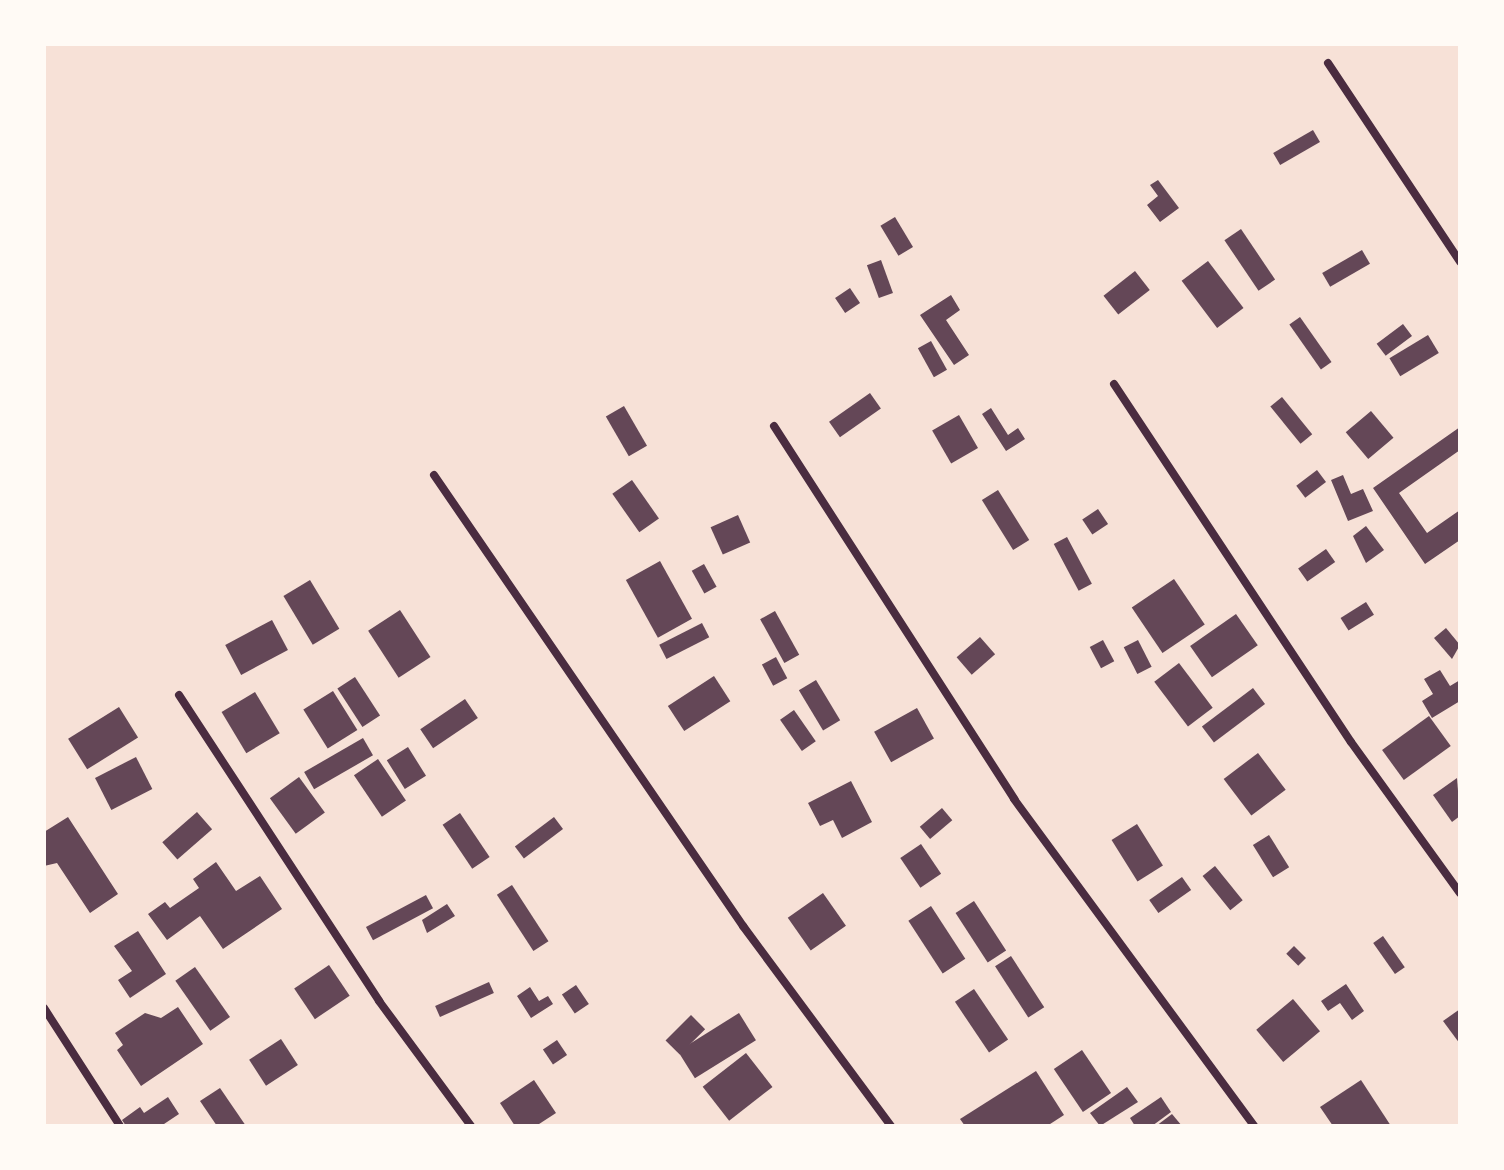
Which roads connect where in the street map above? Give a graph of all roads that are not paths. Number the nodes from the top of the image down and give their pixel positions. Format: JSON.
{"nodes":[{"id":1,"x":1328,"y":63,"type":"dead end"},
{"id":2,"x":1460,"y":262,"type":"edge"},
{"id":3,"x":1114,"y":384,"type":"dead end"},
{"id":4,"x":774,"y":426,"type":"dead end"},
{"id":5,"x":434,"y":475,"type":"dead end"},
{"id":6,"x":179,"y":695,"type":"dead end"},
{"id":7,"x":1460,"y":893,"type":"edge"},
{"id":8,"x":44,"y":1008,"type":"edge"},
{"id":9,"x":120,"y":1126,"type":"edge"},
{"id":10,"x":471,"y":1126,"type":"edge"},
{"id":11,"x":891,"y":1126,"type":"edge"},
{"id":12,"x":1254,"y":1126,"type":"edge"}],
"edges":[{"from":1,"to":2,"type":"street"},
{"from":3,"to":7,"type":"street"},
{"from":4,"to":12,"type":"street"},
{"from":5,"to":11,"type":"street"},
{"from":6,"to":10,"type":"street"},
{"from":8,"to":9,"type":"street"}]}
